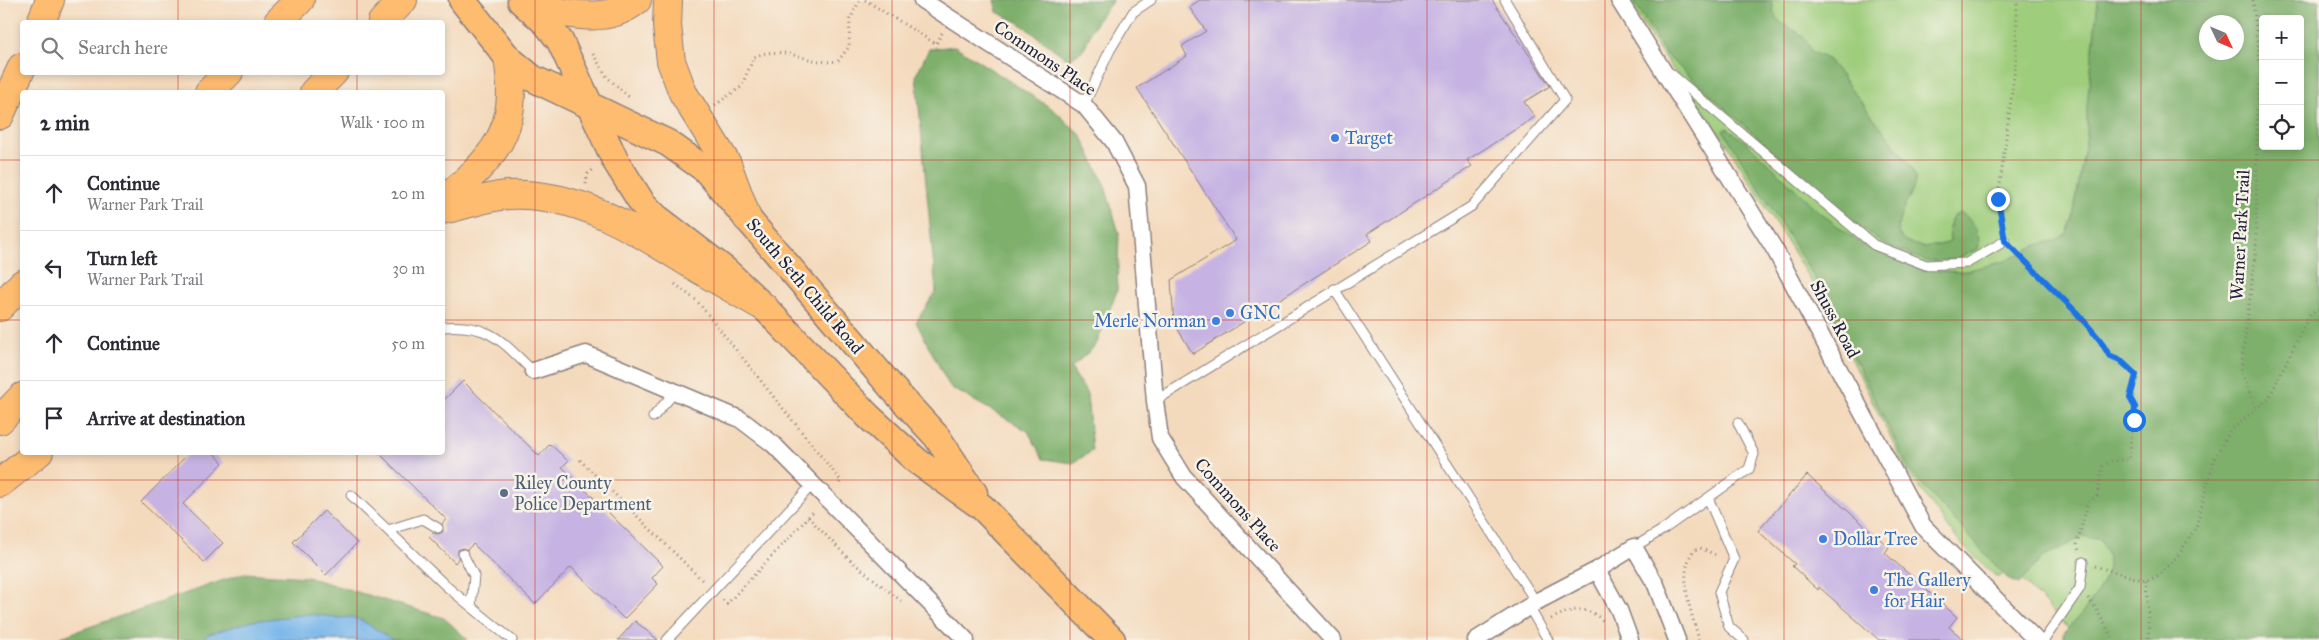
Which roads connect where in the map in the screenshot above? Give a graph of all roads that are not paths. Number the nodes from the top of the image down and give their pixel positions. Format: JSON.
{"nodes":[{"id":1,"x":50,"y":0,"type":"edge"},
{"id":2,"x":403,"y":0,"type":"edge"},
{"id":3,"x":462,"y":0,"type":"edge"},
{"id":4,"x":637,"y":0,"type":"edge"},
{"id":5,"x":668,"y":0,"type":"edge"},
{"id":6,"x":922,"y":0,"type":"edge"},
{"id":7,"x":1151,"y":0,"type":"edge"},
{"id":8,"x":1505,"y":0,"type":"edge"},
{"id":9,"x":1619,"y":0,"type":"edge"},
{"id":10,"x":524,"y":3,"type":"edge"},
{"id":11,"x":42,"y":20,"type":"edge"},
{"id":12,"x":384,"y":20,"type":"edge"},
{"id":13,"x":508,"y":58,"type":"junction"},
{"id":14,"x":1658,"y":62,"type":"junction"},
{"id":15,"x":20,"y":71,"type":"edge"},
{"id":16,"x":226,"y":75,"type":"edge"},
{"id":17,"x":331,"y":75,"type":"edge"},
{"id":18,"x":211,"y":90,"type":"edge"},
{"id":19,"x":316,"y":90,"type":"edge"},
{"id":20,"x":1084,"y":105,"type":"junction"},
{"id":21,"x":591,"y":106,"type":"junction"},
{"id":22,"x":0,"y":115,"type":"edge"},
{"id":23,"x":445,"y":199,"type":"edge"},
{"id":24,"x":445,"y":209,"type":"edge"},
{"id":25,"x":747,"y":218,"type":"junction"},
{"id":26,"x":2005,"y":241,"type":"road end"},
{"id":27,"x":20,"y":286,"type":"edge"},
{"id":28,"x":1334,"y":289,"type":"junction"},
{"id":29,"x":0,"y":307,"type":"edge"},
{"id":30,"x":764,"y":307,"type":"junction"},
{"id":31,"x":445,"y":327,"type":"edge"},
{"id":32,"x":533,"y":371,"type":"joint"},
{"id":33,"x":676,"y":392,"type":"junction"},
{"id":34,"x":20,"y":399,"type":"edge"},
{"id":35,"x":1155,"y":401,"type":"junction"},
{"id":36,"x":653,"y":417,"type":"dead end"},
{"id":37,"x":0,"y":420,"type":"edge"},
{"id":38,"x":1738,"y":423,"type":"dead end"},
{"id":39,"x":35,"y":455,"type":"edge"},
{"id":40,"x":0,"y":483,"type":"edge"},
{"id":41,"x":813,"y":484,"type":"junction"},
{"id":42,"x":351,"y":495,"type":"dead end"},
{"id":43,"x":1708,"y":498,"type":"junction"},
{"id":44,"x":982,"y":507,"type":"junction"},
{"id":45,"x":438,"y":528,"type":"dead end"},
{"id":46,"x":388,"y":530,"type":"junction"},
{"id":47,"x":1634,"y":547,"type":"junction"},
{"id":48,"x":463,"y":554,"type":"dead end"},
{"id":49,"x":2083,"y":562,"type":"road end"},
{"id":50,"x":1597,"y":570,"type":"junction"},
{"id":51,"x":1532,"y":605,"type":"junction"},
{"id":52,"x":471,"y":606,"type":"junction"},
{"id":53,"x":512,"y":640,"type":"edge"},
{"id":54,"x":667,"y":640,"type":"edge"},
{"id":55,"x":966,"y":640,"type":"edge"},
{"id":56,"x":1112,"y":640,"type":"edge"},
{"id":57,"x":1333,"y":640,"type":"edge"},
{"id":58,"x":1476,"y":640,"type":"edge"},
{"id":59,"x":1548,"y":640,"type":"edge"},
{"id":60,"x":1630,"y":640,"type":"edge"},
{"id":61,"x":1677,"y":640,"type":"edge"},
{"id":62,"x":1744,"y":640,"type":"edge"},
{"id":63,"x":2036,"y":640,"type":"edge"},
{"id":64,"x":2044,"y":640,"type":"edge"}],
"edges":[{"from":1,"to":11,"type":"highway"},
{"from":2,"to":12,"type":"highway"},
{"from":3,"to":13,"type":"main road","name":"South Seth Child Road"},
{"from":4,"to":10,"type":"highway"},
{"from":5,"to":25,"type":"highway"},
{"from":6,"to":20,"type":"street","name":"Commons Place"},
{"from":7,"to":20,"type":"lane"},
{"from":8,"to":28,"type":"lane"},
{"from":9,"to":14,"type":"street","name":"Shuss Road"},
{"from":10,"to":21,"type":"main road","name":"South Seth Child Road"},
{"from":13,"to":21,"type":"main road","name":"South Seth Child Road"},
{"from":13,"to":23,"type":"highway"},
{"from":14,"to":26,"type":"lane"},
{"from":14,"to":63,"type":"street","name":"Shuss Road"},
{"from":15,"to":22,"type":"highway"},
{"from":16,"to":18,"type":"highway"},
{"from":17,"to":19,"type":"highway"},
{"from":20,"to":35,"type":"street","name":"Commons Place"},
{"from":21,"to":25,"type":"main road","name":"South Seth Child Road"},
{"from":21,"to":30,"type":"main road","name":"South Seth Child Road"},
{"from":24,"to":30,"type":"highway"},
{"from":25,"to":44,"type":"main road","name":"South Seth Child Road"},
{"from":27,"to":29,"type":"highway"},
{"from":28,"to":35,"type":"lane"},
{"from":28,"to":51,"type":"lane"},
{"from":30,"to":44,"type":"main road","name":"South Seth Child Road"},
{"from":31,"to":32,"type":"lane"},
{"from":32,"to":33,"type":"street"},
{"from":33,"to":36,"type":"lane"},
{"from":33,"to":41,"type":"street"},
{"from":34,"to":37,"type":"highway"},
{"from":35,"to":57,"type":"street","name":"Commons Place"},
{"from":38,"to":43,"type":"lane"},
{"from":39,"to":40,"type":"highway"},
{"from":41,"to":54,"type":"lane"},
{"from":41,"to":55,"type":"street"},
{"from":42,"to":46,"type":"lane"},
{"from":43,"to":47,"type":"lane"},
{"from":43,"to":62,"type":"lane"},
{"from":44,"to":56,"type":"main road","name":"South Seth Child Road"},
{"from":45,"to":46,"type":"lane"},
{"from":46,"to":52,"type":"lane"},
{"from":47,"to":50,"type":"street"},
{"from":47,"to":61,"type":"street"},
{"from":48,"to":52,"type":"lane"},
{"from":49,"to":64,"type":"lane"},
{"from":50,"to":51,"type":"street"},
{"from":50,"to":60,"type":"street"},
{"from":51,"to":58,"type":"street"},
{"from":51,"to":59,"type":"lane"},
{"from":52,"to":53,"type":"lane"}]}
